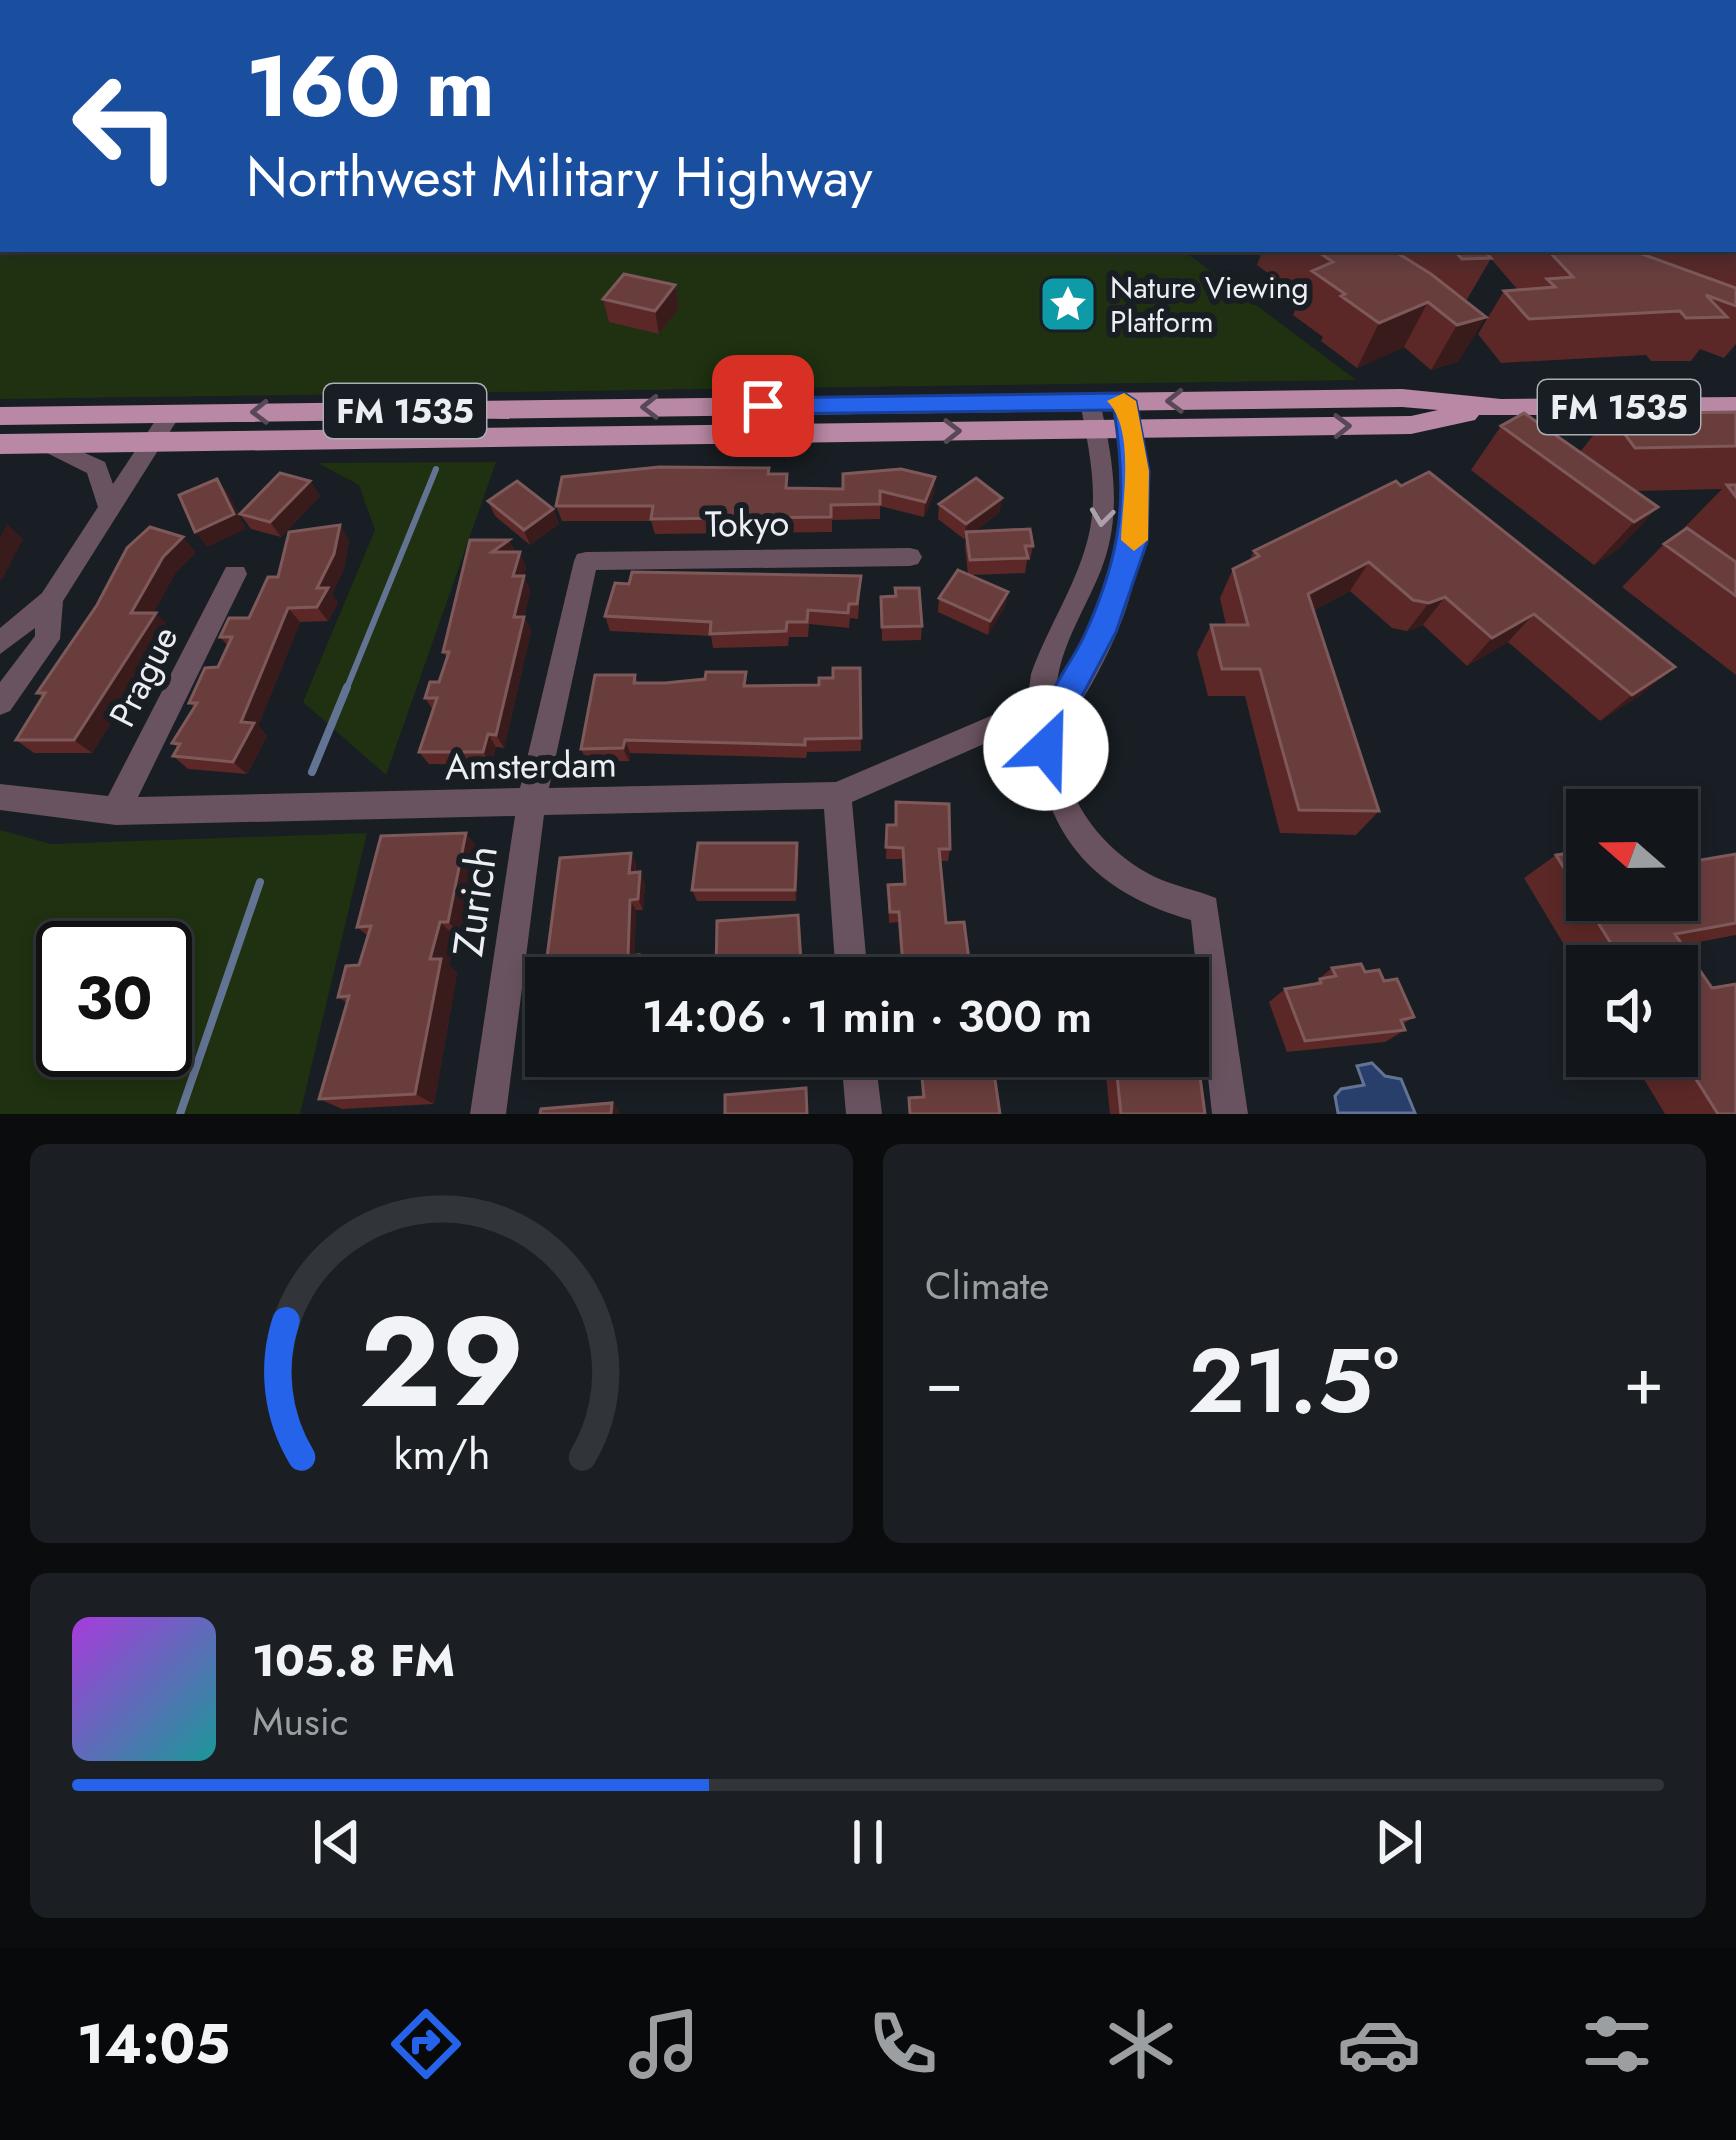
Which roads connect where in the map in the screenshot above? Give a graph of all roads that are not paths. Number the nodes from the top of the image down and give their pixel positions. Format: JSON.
{"nodes":[{"id":1,"x":1736,"y":406,"type":"edge"},
{"id":2,"x":170,"y":414,"type":"junction"},
{"id":3,"x":1093,"y":415,"type":"junction"},
{"id":4,"x":1128,"y":415,"type":"junction"},
{"id":5,"x":0,"y":416,"type":"edge"},
{"id":6,"x":153,"y":442,"type":"junction"},
{"id":7,"x":0,"y":444,"type":"edge"},
{"id":8,"x":47,"y":444,"type":"junction"},
{"id":9,"x":110,"y":508,"type":"junction"},
{"id":10,"x":910,"y":557,"type":"dead end"},
{"id":11,"x":586,"y":561,"type":"joint"},
{"id":12,"x":1093,"y":561,"type":"junction"},
{"id":13,"x":1125,"y":571,"type":"junction"},
{"id":14,"x":235,"y":574,"type":"dead end"},
{"id":15,"x":51,"y":600,"type":"junction"},
{"id":16,"x":0,"y":643,"type":"edge"},
{"id":17,"x":10,"y":675,"type":"edge"},
{"id":18,"x":0,"y":703,"type":"edge"},
{"id":19,"x":1050,"y":723,"type":"junction"},
{"id":20,"x":837,"y":795,"type":"junction"},
{"id":21,"x":0,"y":797,"type":"edge"},
{"id":22,"x":531,"y":805,"type":"junction"},
{"id":23,"x":116,"y":811,"type":"junction"},
{"id":24,"x":850,"y":957,"type":"edge"},
{"id":25,"x":860,"y":1077,"type":"edge"},
{"id":26,"x":488,"y":1114,"type":"edge"},
{"id":27,"x":864,"y":1114,"type":"edge"},
{"id":28,"x":1230,"y":1114,"type":"edge"}],
"edges":[{"from":1,"to":4,"type":"main road","number":"FM 1535"},
{"from":3,"to":2,"type":"main road","number":"FM 1535","one_way":true},
{"from":2,"to":5,"type":"main road","number":"FM 1535"},
{"from":2,"to":6,"type":"street"},
{"from":3,"to":4,"type":"main road","number":"FM 1535"},
{"from":6,"to":3,"type":"main road","number":"FM 1535","one_way":true},
{"from":3,"to":12,"type":"street","one_way":true},
{"from":4,"to":13,"type":"street"},
{"from":6,"to":8,"type":"main road","number":"FM 1535"},
{"from":6,"to":9,"type":"street"},
{"from":7,"to":8,"type":"main road","number":"FM 1535"},
{"from":8,"to":9,"type":"street"},
{"from":9,"to":15,"type":"street"},
{"from":10,"to":11,"type":"street","name":"Tokyo"},
{"from":11,"to":22,"type":"street","name":"Zurich"},
{"from":12,"to":13,"type":"street"},
{"from":12,"to":19,"type":"street"},
{"from":13,"to":19,"type":"street"},
{"from":14,"to":23,"type":"street","name":"Prague"},
{"from":15,"to":16,"type":"street"},
{"from":15,"to":17,"type":"street"},
{"from":17,"to":18,"type":"street"},
{"from":19,"to":20,"type":"street","name":"Amsterdam"},
{"from":19,"to":28,"type":"street"},
{"from":20,"to":22,"type":"street","name":"Amsterdam"},
{"from":20,"to":24,"type":"street"},
{"from":21,"to":23,"type":"street","name":"Amsterdam"},
{"from":22,"to":23,"type":"street","name":"Amsterdam"},
{"from":22,"to":26,"type":"street","name":"Zurich"},
{"from":25,"to":27,"type":"street"}]}
